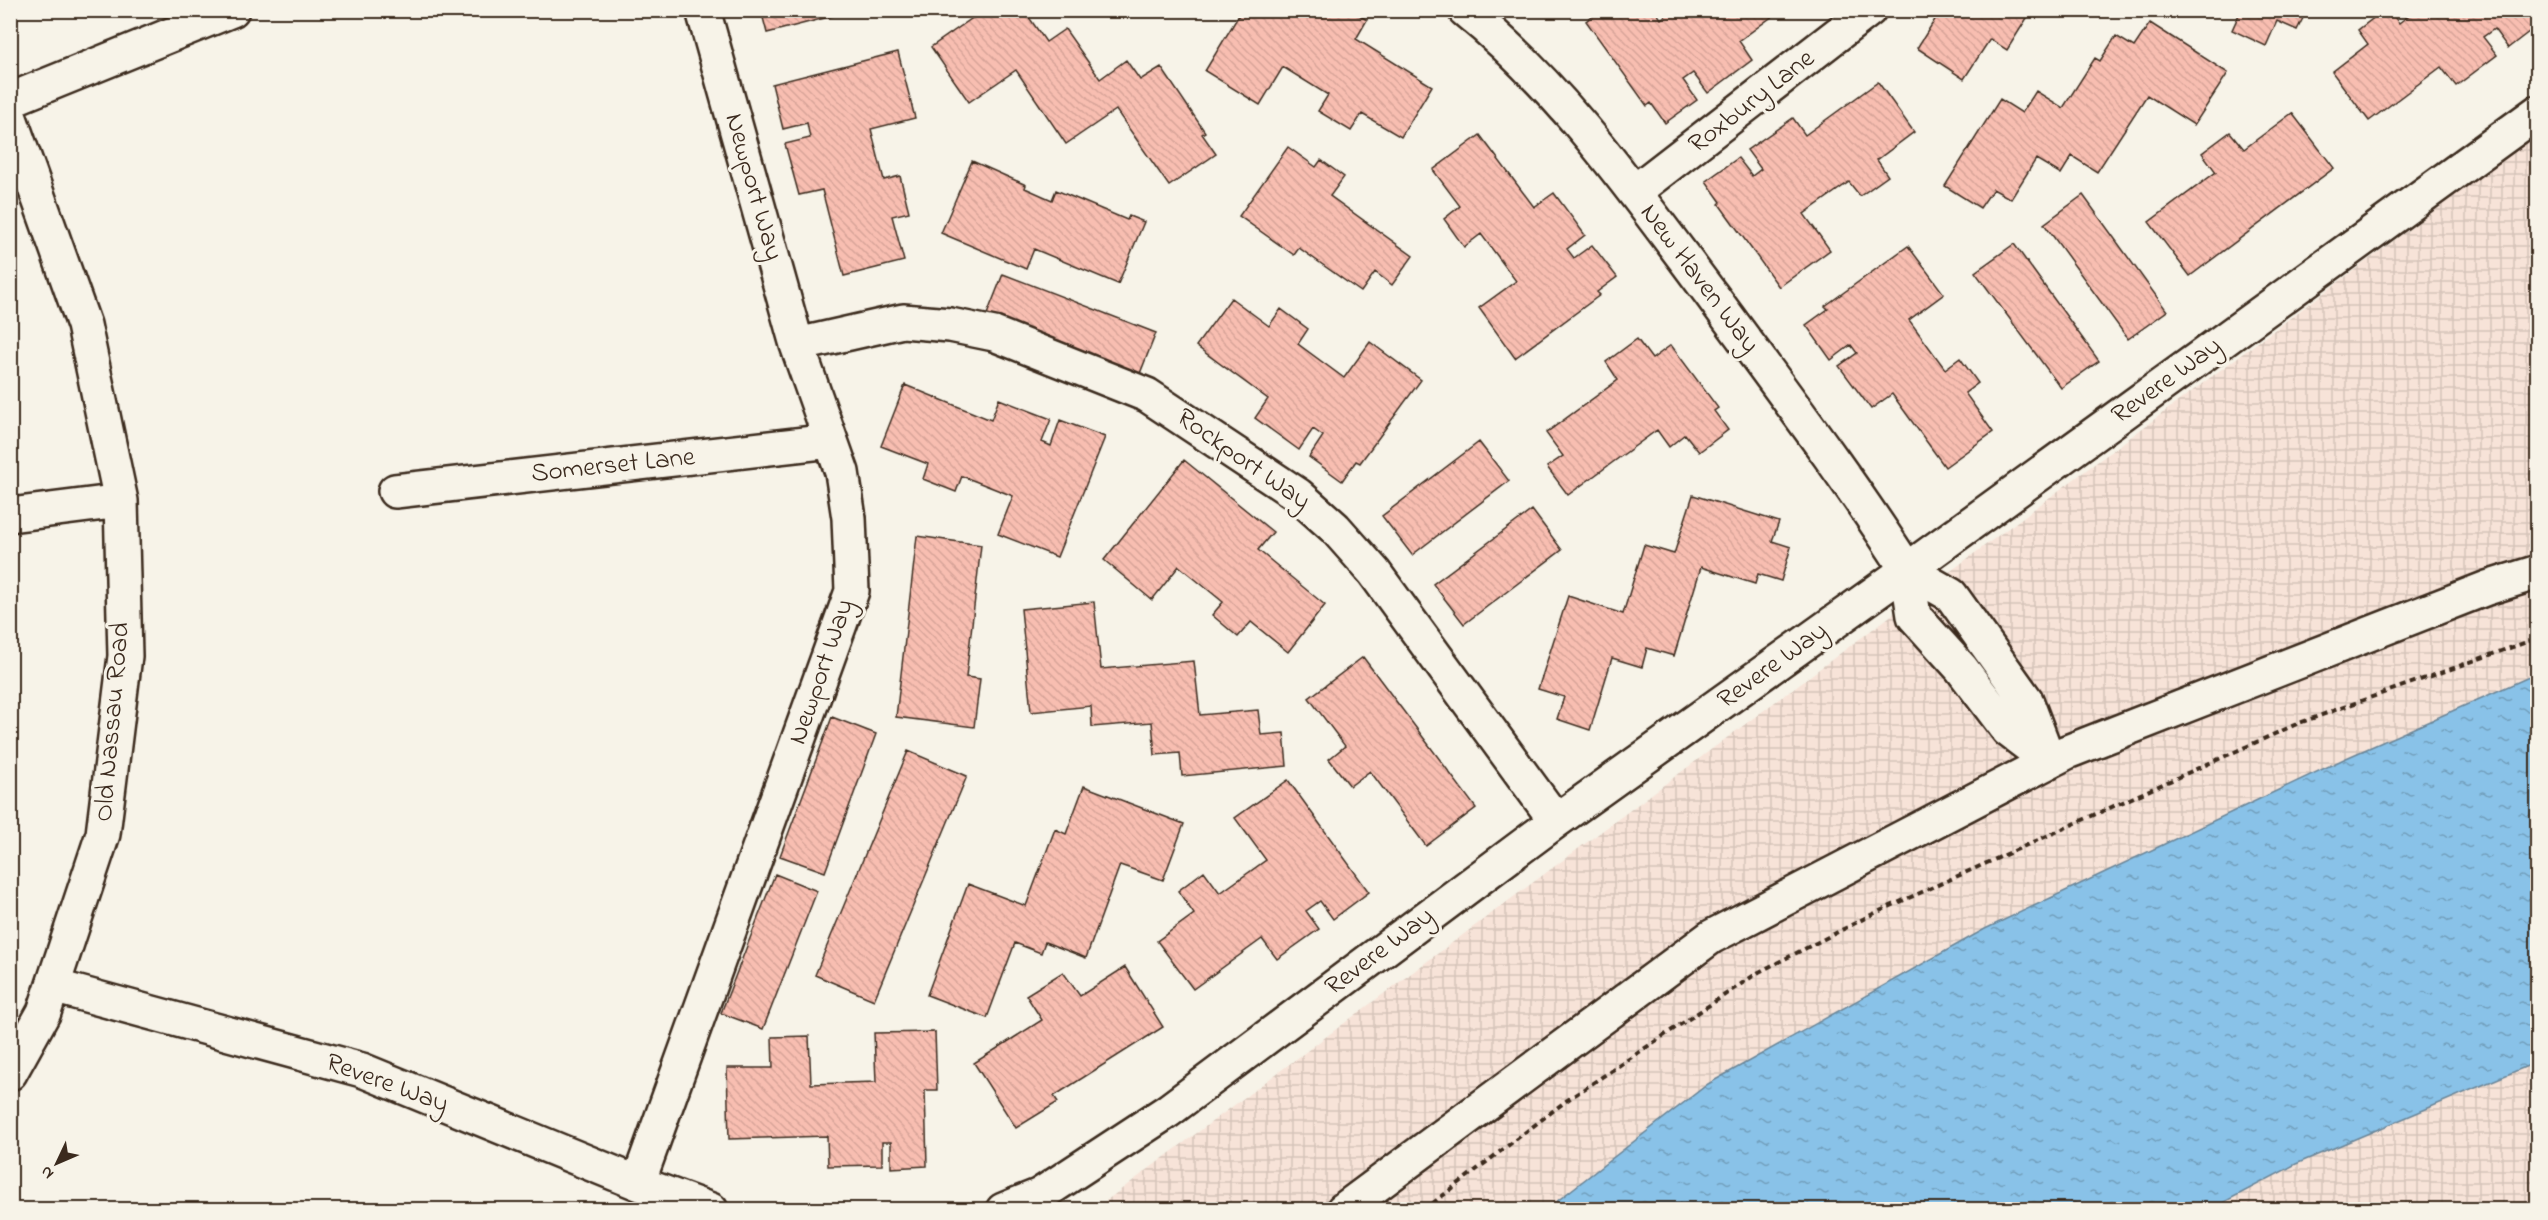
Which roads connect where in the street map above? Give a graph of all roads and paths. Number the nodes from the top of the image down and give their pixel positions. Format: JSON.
{"nodes":[{"id":1,"x":232,"y":10,"type":"edge"},
{"id":2,"x":703,"y":10,"type":"edge"},
{"id":3,"x":1465,"y":10,"type":"edge"},
{"id":4,"x":1869,"y":10,"type":"edge"},
{"id":5,"x":10,"y":100,"type":"edge"},
{"id":6,"x":2538,"y":112,"type":"edge"},
{"id":7,"x":10,"y":118,"type":"edge"},
{"id":8,"x":1634,"y":192,"type":"junction"},
{"id":9,"x":796,"y":345,"type":"junction"},
{"id":10,"x":831,"y":441,"type":"junction"},
{"id":11,"x":394,"y":491,"type":"dead end"},
{"id":12,"x":121,"y":501,"type":"junction"},
{"id":13,"x":10,"y":515,"type":"edge"},
{"id":14,"x":1907,"y":570,"type":"junction"},
{"id":15,"x":2538,"y":572,"type":"edge"},
{"id":16,"x":2538,"y":638,"type":"edge"},
{"id":17,"x":2049,"y":761,"type":"junction"},
{"id":18,"x":1556,"y":821,"type":"junction"},
{"id":19,"x":52,"y":986,"type":"junction"},
{"id":20,"x":10,"y":1073,"type":"edge"},
{"id":21,"x":638,"y":1183,"type":"junction"},
{"id":22,"x":711,"y":1209,"type":"edge"},
{"id":23,"x":1003,"y":1209,"type":"edge"},
{"id":24,"x":1343,"y":1209,"type":"edge"},
{"id":25,"x":1424,"y":1209,"type":"edge"}],
"edges":[{"from":1,"to":5,"type":"street"},
{"from":2,"to":9,"type":"street","name":"Newport Way"},
{"from":3,"to":8,"type":"street","name":"New Haven Way"},
{"from":4,"to":8,"type":"street","name":"Roxbury Lane"},
{"from":6,"to":14,"type":"street","name":"Revere Way"},
{"from":7,"to":12,"type":"street","name":"Old Nassau Road"},
{"from":8,"to":14,"type":"street","name":"New Haven Way"},
{"from":9,"to":10,"type":"street","name":"Newport Way"},
{"from":9,"to":18,"type":"street","name":"Rockport Way"},
{"from":10,"to":11,"type":"street","name":"Somerset Lane"},
{"from":10,"to":21,"type":"street","name":"Newport Way"},
{"from":12,"to":13,"type":"street"},
{"from":12,"to":19,"type":"street","name":"Old Nassau Road"},
{"from":14,"to":17,"type":"street","name":"New Haven Way"},
{"from":14,"to":18,"type":"street","name":"Revere Way"},
{"from":15,"to":17,"type":"street"},
{"from":16,"to":25,"type":"path"},
{"from":17,"to":24,"type":"street"},
{"from":18,"to":23,"type":"street","name":"Revere Way"},
{"from":19,"to":20,"type":"street","name":"Old Nassau Road"},
{"from":19,"to":21,"type":"street","name":"Revere Way"},
{"from":21,"to":22,"type":"street","name":"Revere Way"}]}
